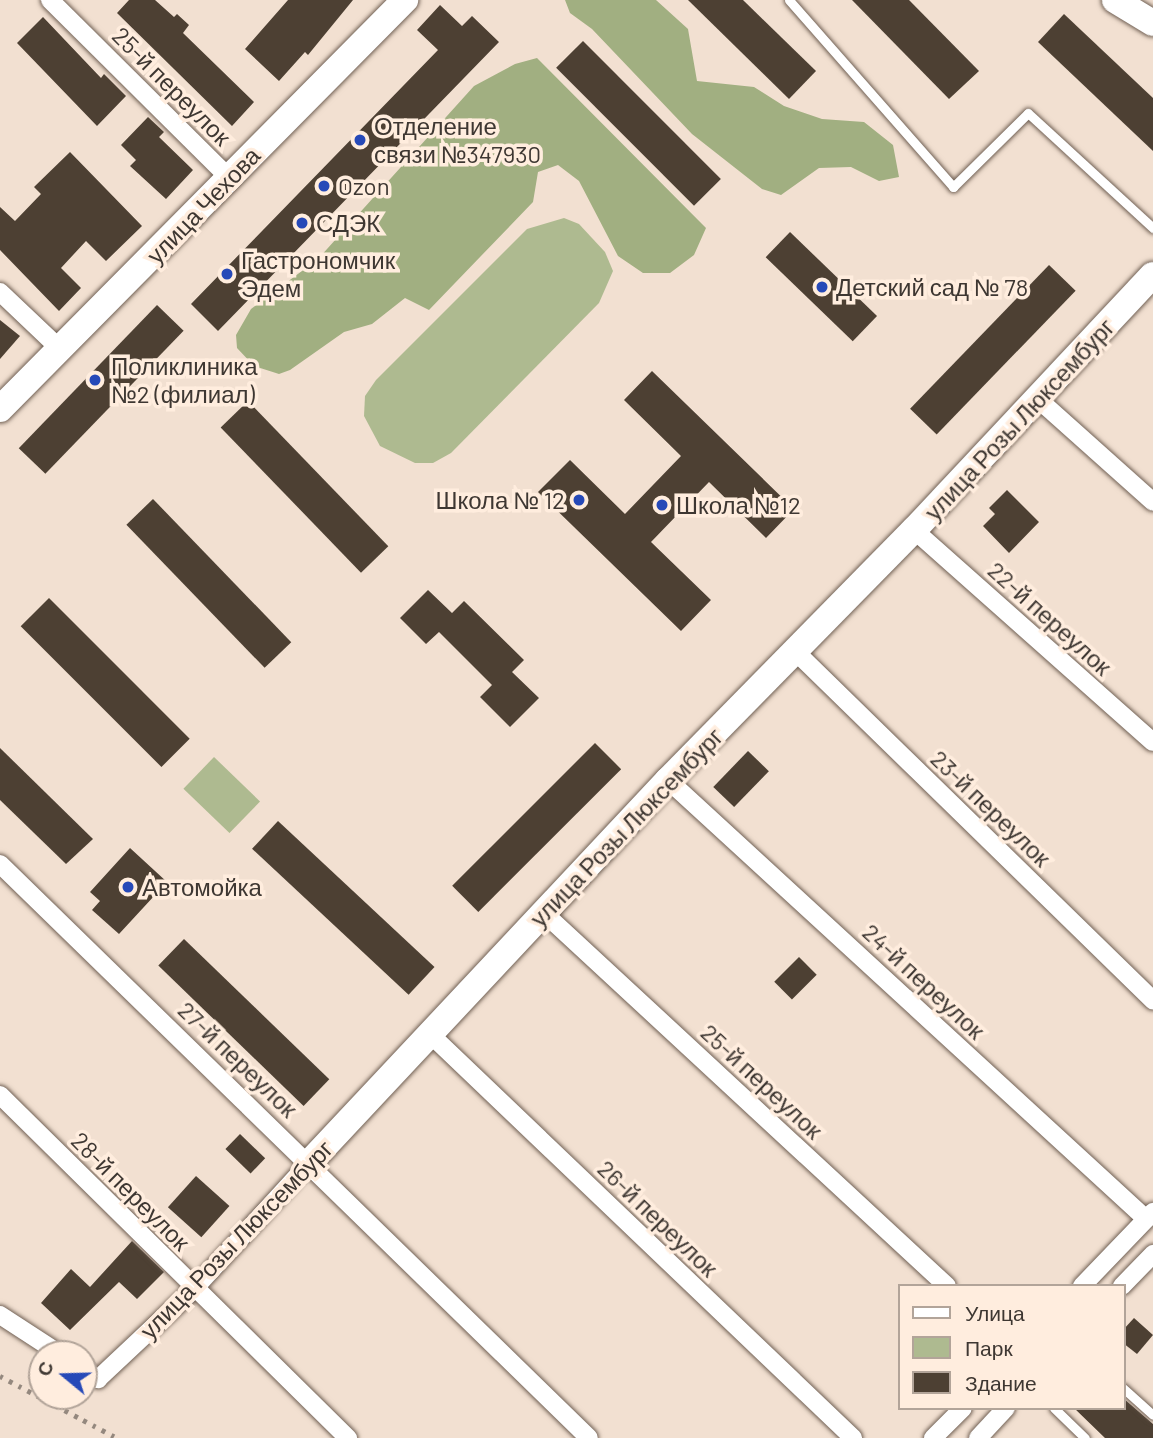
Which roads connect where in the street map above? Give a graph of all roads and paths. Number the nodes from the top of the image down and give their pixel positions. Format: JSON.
{"nodes":[{"id":1,"x":50,"y":0,"type":"edge"},
{"id":2,"x":405,"y":0,"type":"edge"},
{"id":3,"x":789,"y":0,"type":"edge"},
{"id":4,"x":1115,"y":0,"type":"edge"},
{"id":5,"x":1153,"y":23,"type":"edge"},
{"id":6,"x":229,"y":178,"type":"junction"},
{"id":7,"x":1153,"y":228,"type":"edge"},
{"id":8,"x":1153,"y":275,"type":"edge"},
{"id":9,"x":0,"y":292,"type":"edge"},
{"id":10,"x":60,"y":349,"type":"junction"},
{"id":11,"x":1038,"y":399,"type":"junction"},
{"id":12,"x":0,"y":409,"type":"edge"},
{"id":13,"x":1153,"y":502,"type":"edge"},
{"id":14,"x":914,"y":530,"type":"junction"},
{"id":15,"x":796,"y":652,"type":"junction"},
{"id":16,"x":1153,"y":742,"type":"edge"},
{"id":17,"x":668,"y":780,"type":"junction"},
{"id":18,"x":0,"y":864,"type":"edge"},
{"id":19,"x":544,"y":913,"type":"junction"},
{"id":20,"x":1153,"y":1000,"type":"edge"},
{"id":21,"x":430,"y":1034,"type":"junction"},
{"id":22,"x":0,"y":1095,"type":"edge"},
{"id":23,"x":310,"y":1162,"type":"junction"},
{"id":24,"x":1150,"y":1215,"type":"edge"},
{"id":25,"x":1153,"y":1254,"type":"edge"},
{"id":26,"x":1110,"y":1257,"type":"junction"},
{"id":27,"x":1127,"y":1281,"type":"edge"},
{"id":28,"x":945,"y":1284,"type":"edge"},
{"id":29,"x":1085,"y":1284,"type":"edge"},
{"id":30,"x":194,"y":1289,"type":"junction"},
{"id":31,"x":0,"y":1315,"type":"edge"},
{"id":32,"x":38,"y":1340,"type":"edge"},
{"id":33,"x":98,"y":1368,"type":"edge"},
{"id":34,"x":1125,"y":1390,"type":"edge"},
{"id":35,"x":961,"y":1410,"type":"edge"},
{"id":36,"x":1004,"y":1410,"type":"edge"},
{"id":37,"x":1056,"y":1410,"type":"edge"},
{"id":38,"x":1153,"y":1415,"type":"edge"},
{"id":39,"x":348,"y":1438,"type":"edge"},
{"id":40,"x":589,"y":1438,"type":"edge"},
{"id":41,"x":853,"y":1438,"type":"edge"},
{"id":42,"x":933,"y":1438,"type":"edge"},
{"id":43,"x":978,"y":1438,"type":"edge"},
{"id":44,"x":1085,"y":1438,"type":"edge"}],
"edges":[{"from":1,"to":6,"type":"street","name":"25-й переулок"},
{"from":2,"to":6,"type":"street","name":"улица Чехова"},
{"from":3,"to":7,"type":"lane"},
{"from":4,"to":5,"type":"street"},
{"from":6,"to":10,"type":"street","name":"улица Чехова"},
{"from":8,"to":11,"type":"street","name":"улица Розы Люксембург"},
{"from":9,"to":10,"type":"street"},
{"from":10,"to":12,"type":"street","name":"улица Чехова"},
{"from":11,"to":13,"type":"street"},
{"from":11,"to":14,"type":"street","name":"улица Розы Люксембург"},
{"from":14,"to":15,"type":"street","name":"улица Розы Люксембург"},
{"from":14,"to":16,"type":"street","name":"22-й переулок"},
{"from":15,"to":17,"type":"street","name":"улица Розы Люксембург"},
{"from":15,"to":20,"type":"street","name":"23-й переулок"},
{"from":17,"to":19,"type":"street","name":"улица Розы Люксембург"},
{"from":17,"to":24,"type":"street","name":"24-й переулок"},
{"from":18,"to":23,"type":"street","name":"27-й переулок"},
{"from":19,"to":21,"type":"street","name":"улица Розы Люксембург"},
{"from":19,"to":28,"type":"street","name":"25-й переулок"},
{"from":21,"to":23,"type":"street","name":"улица Розы Люксембург"},
{"from":21,"to":41,"type":"street","name":"26-й переулок"},
{"from":22,"to":30,"type":"street","name":"28-й переулок"},
{"from":23,"to":30,"type":"street","name":"улица Розы Люксембург"},
{"from":23,"to":40,"type":"street","name":"27-й переулок"},
{"from":24,"to":26,"type":"street"},
{"from":25,"to":27,"type":"street"},
{"from":26,"to":27,"type":"street"},
{"from":26,"to":29,"type":"street"},
{"from":30,"to":33,"type":"street","name":"улица Розы Люксембург"},
{"from":30,"to":39,"type":"street","name":"28-й переулок"},
{"from":31,"to":32,"type":"street"},
{"from":34,"to":38,"type":"lane"},
{"from":35,"to":42,"type":"street"},
{"from":36,"to":43,"type":"street"},
{"from":37,"to":44,"type":"lane"}]}
